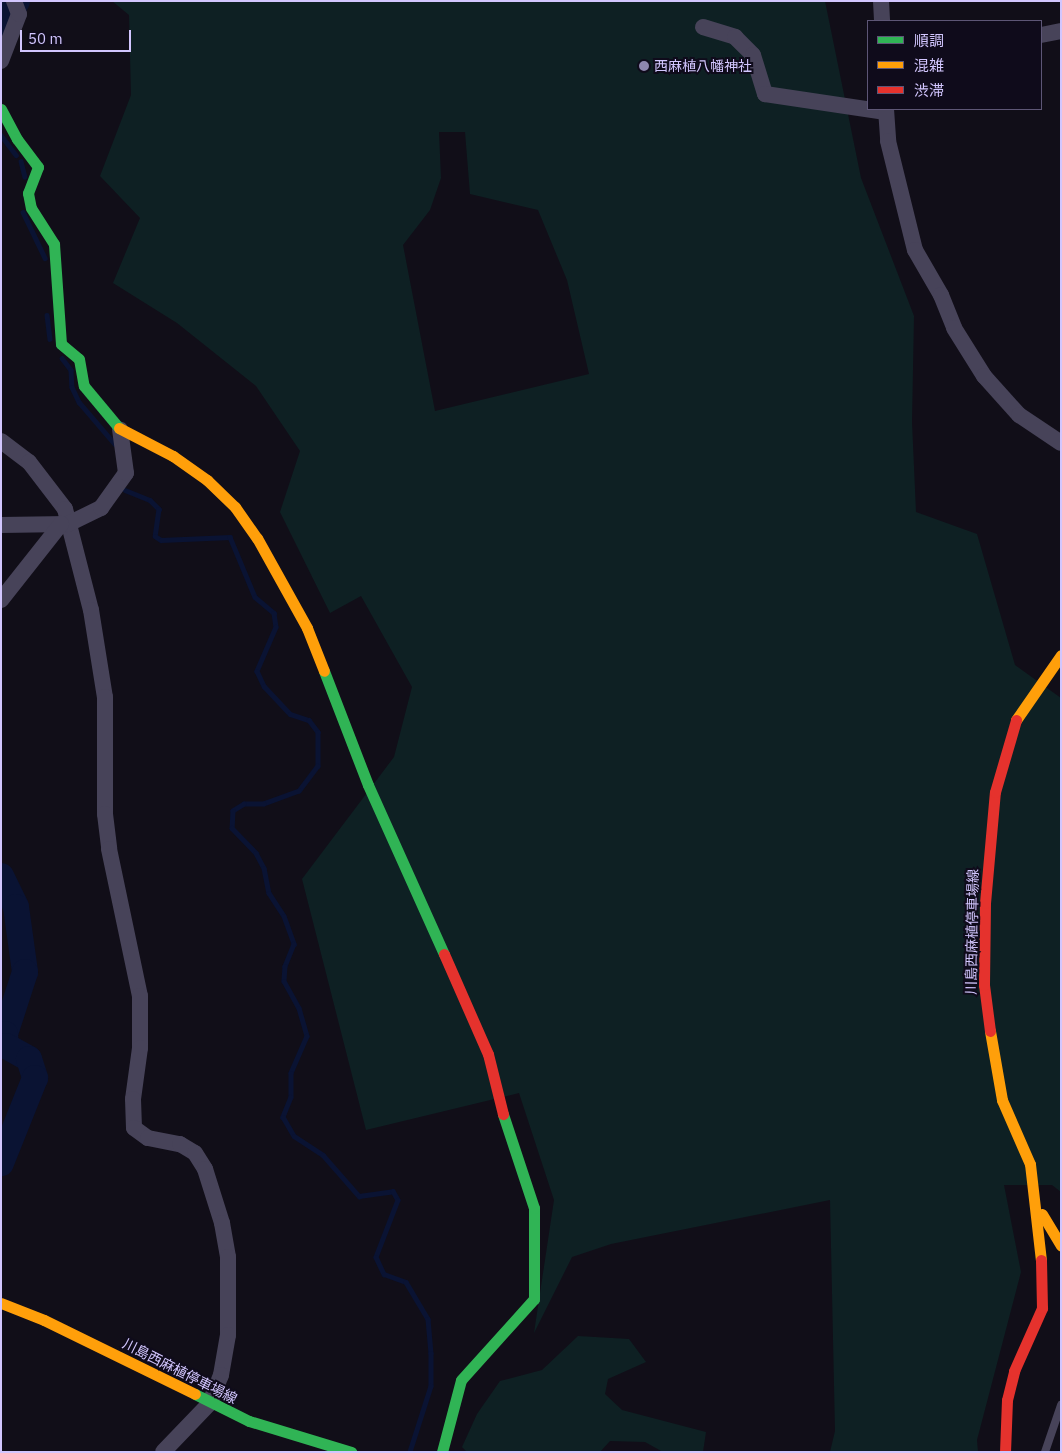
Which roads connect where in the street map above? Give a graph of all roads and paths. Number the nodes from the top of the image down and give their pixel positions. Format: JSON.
{"nodes":[{"id":1,"x":881,"y":1,"type":"edge"},
{"id":2,"x":17,"y":8,"type":"edge"},
{"id":3,"x":882,"y":20,"type":"edge"},
{"id":4,"x":704,"y":27,"type":"dead end"},
{"id":5,"x":1061,"y":31,"type":"edge"},
{"id":6,"x":1042,"y":35,"type":"edge"},
{"id":7,"x":1,"y":61,"type":"edge"},
{"id":8,"x":867,"y":107,"type":"edge"},
{"id":9,"x":1,"y":109,"type":"edge"},
{"id":10,"x":886,"y":110,"type":"edge"},
{"id":11,"x":120,"y":430,"type":"junction"},
{"id":12,"x":1,"y":441,"type":"edge"},
{"id":13,"x":1061,"y":443,"type":"edge"},
{"id":14,"x":64,"y":524,"type":"junction"},
{"id":15,"x":1,"y":525,"type":"edge"},
{"id":16,"x":1,"y":600,"type":"edge"},
{"id":17,"x":1061,"y":655,"type":"edge"},
{"id":18,"x":1037,"y":1205,"type":"junction"},
{"id":19,"x":1061,"y":1246,"type":"edge"},
{"id":20,"x":1,"y":1303,"type":"edge"},
{"id":21,"x":209,"y":1404,"type":"junction"},
{"id":22,"x":1061,"y":1405,"type":"edge"},
{"id":23,"x":163,"y":1452,"type":"edge"},
{"id":24,"x":351,"y":1452,"type":"edge"},
{"id":25,"x":442,"y":1452,"type":"edge"},
{"id":26,"x":1005,"y":1452,"type":"edge"},
{"id":27,"x":1044,"y":1452,"type":"edge"}],
"edges":[{"from":1,"to":3,"type":"street"},
{"from":2,"to":7,"type":"street"},
{"from":4,"to":8,"type":"street"},
{"from":5,"to":6,"type":"street"},
{"from":9,"to":11,"type":"street"},
{"from":10,"to":13,"type":"street"},
{"from":11,"to":14,"type":"street"},
{"from":11,"to":25,"type":"street"},
{"from":12,"to":14,"type":"street"},
{"from":14,"to":15,"type":"street"},
{"from":14,"to":16,"type":"street"},
{"from":14,"to":21,"type":"street"},
{"from":17,"to":18,"type":"street","name":"川島西麻植停車場線"},
{"from":18,"to":19,"type":"street"},
{"from":18,"to":26,"type":"street","name":"川島西麻植停車場線"},
{"from":20,"to":21,"type":"street","name":"川島西麻植停車場線"},
{"from":21,"to":23,"type":"street"},
{"from":21,"to":24,"type":"street","name":"川島西麻植停車場線"},
{"from":22,"to":27,"type":"lane"}]}
